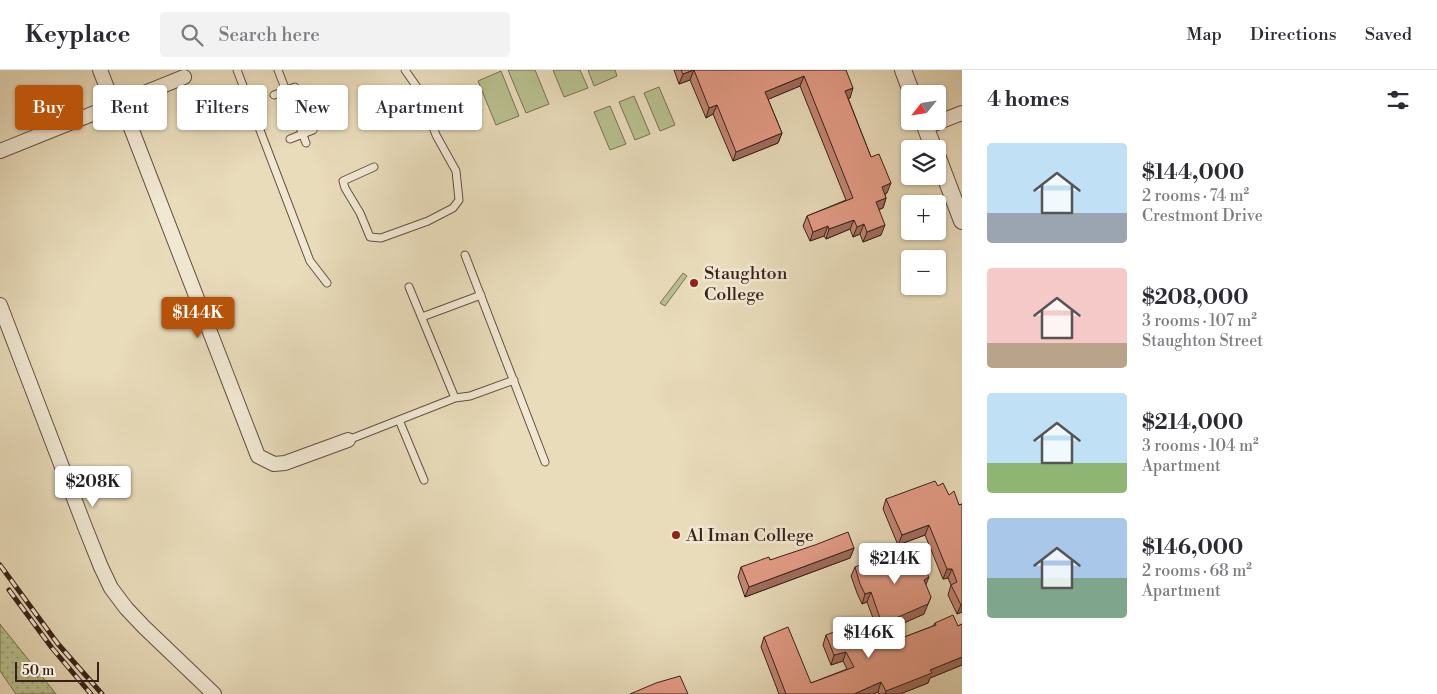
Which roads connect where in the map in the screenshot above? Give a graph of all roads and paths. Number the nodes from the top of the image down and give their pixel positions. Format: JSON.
{"nodes":[{"id":1,"x":100,"y":70,"type":"edge"},
{"id":2,"x":237,"y":70,"type":"edge"},
{"id":3,"x":278,"y":70,"type":"edge"},
{"id":4,"x":405,"y":70,"type":"edge"},
{"id":5,"x":903,"y":70,"type":"edge"},
{"id":6,"x":184,"y":77,"type":"dead end"},
{"id":7,"x":106,"y":85,"type":"edge"},
{"id":8,"x":164,"y":85,"type":"edge"},
{"id":9,"x":284,"y":85,"type":"edge"},
{"id":10,"x":909,"y":85,"type":"edge"},
{"id":11,"x":277,"y":94,"type":"edge"},
{"id":12,"x":274,"y":95,"type":"dead end"},
{"id":13,"x":93,"y":113,"type":"edge"},
{"id":14,"x":962,"y":113,"type":"edge"},
{"id":15,"x":946,"y":118,"type":"edge"},
{"id":16,"x":132,"y":130,"type":"edge"},
{"id":17,"x":301,"y":130,"type":"edge"},
{"id":18,"x":314,"y":130,"type":"dead end"},
{"id":19,"x":302,"y":134,"type":"junction"},
{"id":20,"x":290,"y":139,"type":"dead end"},
{"id":21,"x":306,"y":143,"type":"dead end"},
{"id":22,"x":0,"y":151,"type":"edge"},
{"id":23,"x":374,"y":167,"type":"dead end"},
{"id":24,"x":946,"y":179,"type":"edge"},
{"id":25,"x":962,"y":221,"type":"edge"},
{"id":26,"x":465,"y":255,"type":"dead end"},
{"id":27,"x":326,"y":282,"type":"dead end"},
{"id":28,"x":409,"y":287,"type":"dead end"},
{"id":29,"x":481,"y":295,"type":"junction"},
{"id":30,"x":0,"y":305,"type":"edge"},
{"id":31,"x":422,"y":318,"type":"junction"},
{"id":32,"x":514,"y":380,"type":"junction"},
{"id":33,"x":455,"y":398,"type":"junction"},
{"id":34,"x":399,"y":420,"type":"junction"},
{"id":35,"x":348,"y":440,"type":"joint"},
{"id":36,"x":545,"y":462,"type":"dead end"},
{"id":37,"x":424,"y":480,"type":"dead end"},
{"id":38,"x":214,"y":694,"type":"edge"}],
"edges":[{"from":1,"to":7,"type":"street"},
{"from":2,"to":27,"type":"lane"},
{"from":3,"to":9,"type":"lane"},
{"from":4,"to":23,"type":"lane"},
{"from":5,"to":10,"type":"street"},
{"from":6,"to":8,"type":"street"},
{"from":11,"to":12,"type":"lane"},
{"from":13,"to":22,"type":"street"},
{"from":14,"to":15,"type":"street"},
{"from":16,"to":35,"type":"street"},
{"from":17,"to":19,"type":"lane"},
{"from":18,"to":19,"type":"lane"},
{"from":19,"to":20,"type":"lane"},
{"from":19,"to":21,"type":"lane"},
{"from":24,"to":25,"type":"street"},
{"from":26,"to":29,"type":"lane"},
{"from":28,"to":31,"type":"lane"},
{"from":29,"to":31,"type":"lane"},
{"from":29,"to":32,"type":"lane"},
{"from":30,"to":38,"type":"street"},
{"from":31,"to":33,"type":"lane"},
{"from":32,"to":33,"type":"lane"},
{"from":32,"to":36,"type":"lane"},
{"from":33,"to":34,"type":"lane"},
{"from":34,"to":35,"type":"lane"},
{"from":34,"to":37,"type":"lane"}]}
